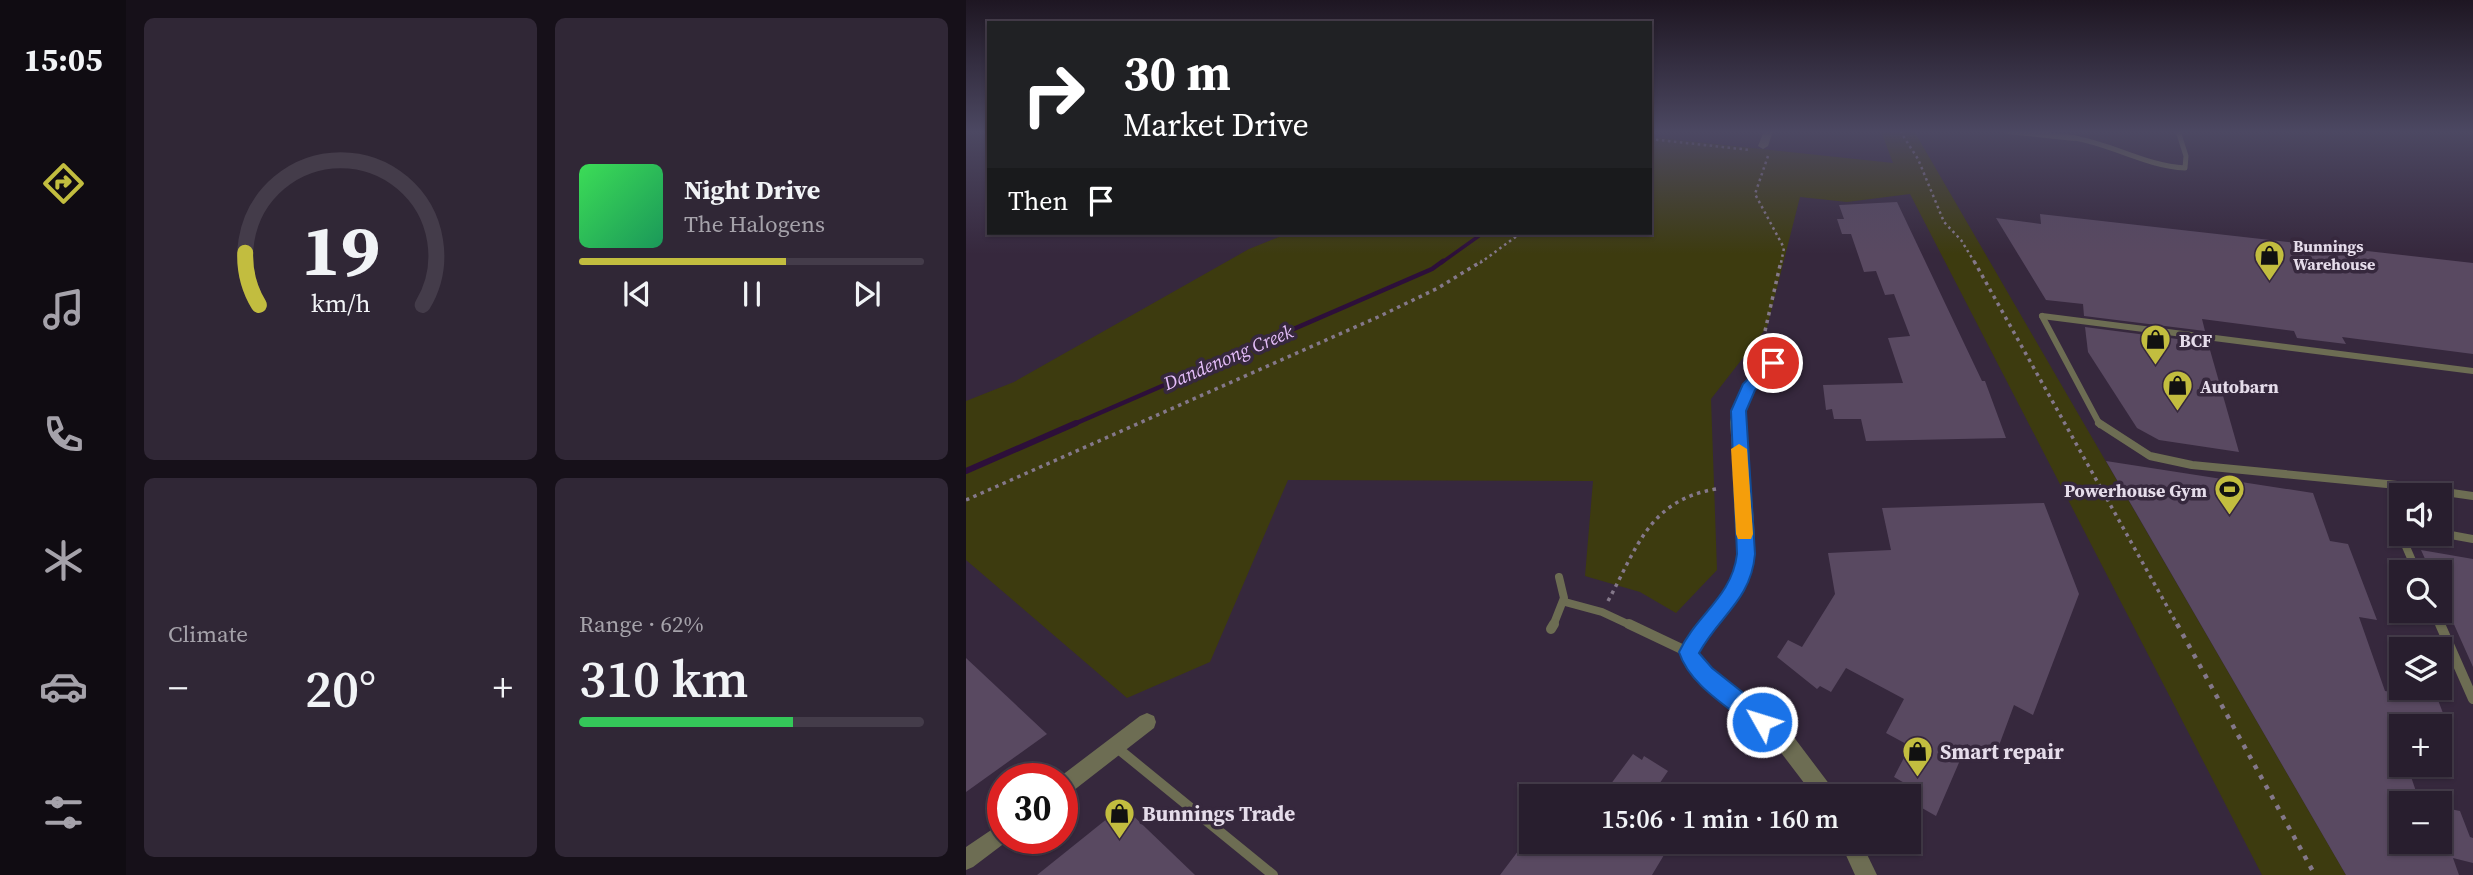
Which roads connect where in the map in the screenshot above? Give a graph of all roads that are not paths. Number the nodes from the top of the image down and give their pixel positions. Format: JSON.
{"nodes":[{"id":1,"x":1787,"y":353,"type":"dead end"},
{"id":2,"x":2473,"y":370,"type":"edge"},
{"id":3,"x":2473,"y":496,"type":"edge"},
{"id":4,"x":2452,"y":535,"type":"edge"},
{"id":5,"x":2473,"y":539,"type":"edge"},
{"id":6,"x":1559,"y":577,"type":"dead end"},
{"id":7,"x":1565,"y":602,"type":"junction"},
{"id":8,"x":2440,"y":623,"type":"edge"},
{"id":9,"x":1551,"y":629,"type":"dead end"},
{"id":10,"x":1689,"y":652,"type":"junction"},
{"id":11,"x":2469,"y":682,"type":"edge"},
{"id":12,"x":2473,"y":699,"type":"edge"},
{"id":13,"x":1147,"y":722,"type":"dead end"},
{"id":14,"x":1116,"y":746,"type":"junction"},
{"id":15,"x":1078,"y":775,"type":"edge"},
{"id":16,"x":1817,"y":784,"type":"edge"},
{"id":17,"x":987,"y":844,"type":"edge"},
{"id":18,"x":1856,"y":854,"type":"edge"},
{"id":19,"x":966,"y":860,"type":"edge"},
{"id":20,"x":1273,"y":875,"type":"edge"},
{"id":21,"x":1866,"y":875,"type":"edge"}],
"edges":[{"from":1,"to":10,"type":"street"},
{"from":2,"to":3,"type":"lane"},
{"from":4,"to":5,"type":"lane"},
{"from":6,"to":7,"type":"lane"},
{"from":7,"to":9,"type":"lane"},
{"from":7,"to":10,"type":"lane"},
{"from":8,"to":11,"type":"lane"},
{"from":10,"to":16,"type":"street"},
{"from":11,"to":12,"type":"lane"},
{"from":13,"to":14,"type":"street"},
{"from":14,"to":15,"type":"street"},
{"from":14,"to":20,"type":"lane"},
{"from":17,"to":19,"type":"street"},
{"from":18,"to":21,"type":"street"}]}
